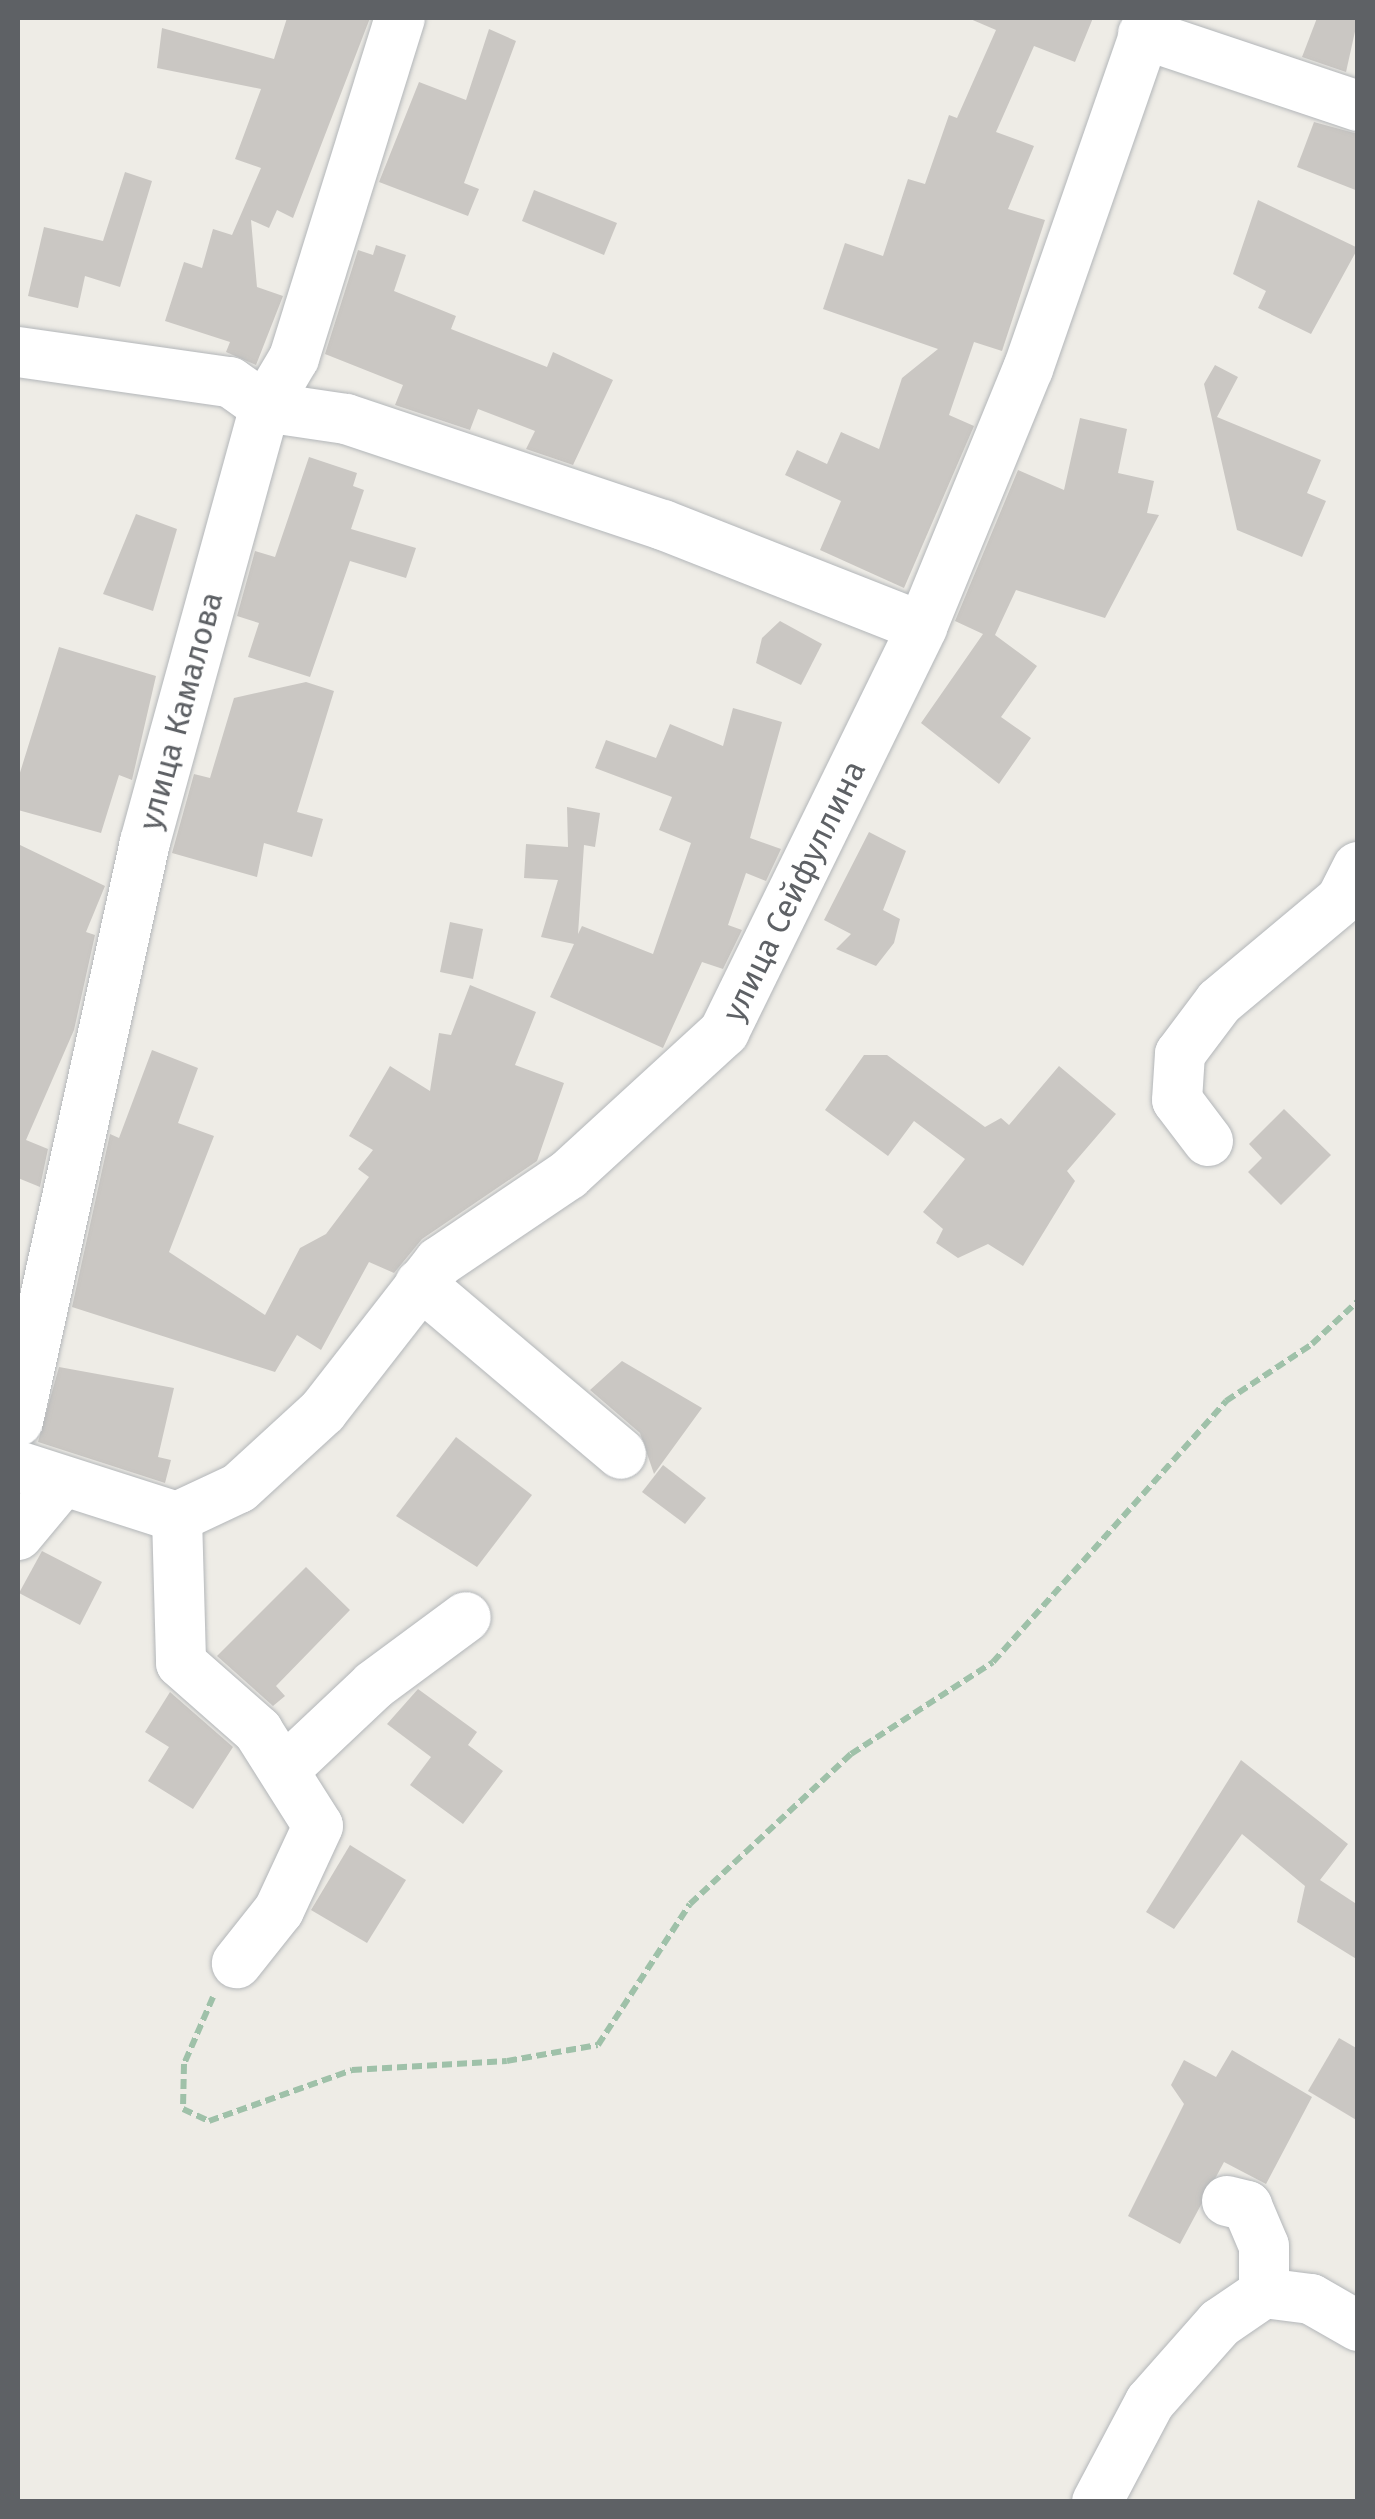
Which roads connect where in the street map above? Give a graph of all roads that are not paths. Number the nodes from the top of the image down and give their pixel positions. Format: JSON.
{"nodes":[{"id":1,"x":400,"y":18,"type":"edge"},
{"id":2,"x":1147,"y":26,"type":"edge"},
{"id":3,"x":1358,"y":106,"type":"edge"},
{"id":4,"x":18,"y":352,"type":"edge"},
{"id":5,"x":265,"y":407,"type":"junction"},
{"id":6,"x":922,"y":626,"type":"junction"},
{"id":7,"x":1358,"y":867,"type":"edge"},
{"id":8,"x":1208,"y":1141,"type":"dead end"},
{"id":9,"x":420,"y":1284,"type":"junction"},
{"id":10,"x":18,"y":1421,"type":"edge"},
{"id":11,"x":621,"y":1454,"type":"dead end"},
{"id":12,"x":40,"y":1474,"type":"edge"},
{"id":13,"x":177,"y":1518,"type":"junction"},
{"id":14,"x":18,"y":1535,"type":"edge"},
{"id":15,"x":466,"y":1617,"type":"dead end"},
{"id":16,"x":285,"y":1769,"type":"junction"},
{"id":17,"x":236,"y":1963,"type":"road end"},
{"id":18,"x":1228,"y":2201,"type":"dead end"},
{"id":19,"x":1264,"y":2293,"type":"junction"},
{"id":20,"x":1358,"y":2326,"type":"edge"},
{"id":21,"x":1097,"y":2502,"type":"edge"}],
"edges":[{"from":1,"to":5,"type":"street","name":"улица Камалова"},
{"from":2,"to":3,"type":"street"},
{"from":2,"to":6,"type":"street","name":"улица Сейфуллина"},
{"from":4,"to":5,"type":"street"},
{"from":5,"to":6,"type":"street"},
{"from":5,"to":10,"type":"street","name":"улица Камалова"},
{"from":6,"to":9,"type":"street","name":"улица Сейфуллина"},
{"from":7,"to":8,"type":"street"},
{"from":9,"to":11,"type":"street"},
{"from":9,"to":13,"type":"street","name":"улица Сейфуллина"},
{"from":12,"to":13,"type":"street"},
{"from":12,"to":14,"type":"street"},
{"from":13,"to":16,"type":"street"},
{"from":15,"to":16,"type":"street"},
{"from":16,"to":17,"type":"street"},
{"from":18,"to":19,"type":"street"},
{"from":19,"to":20,"type":"street"},
{"from":19,"to":21,"type":"street"}]}
